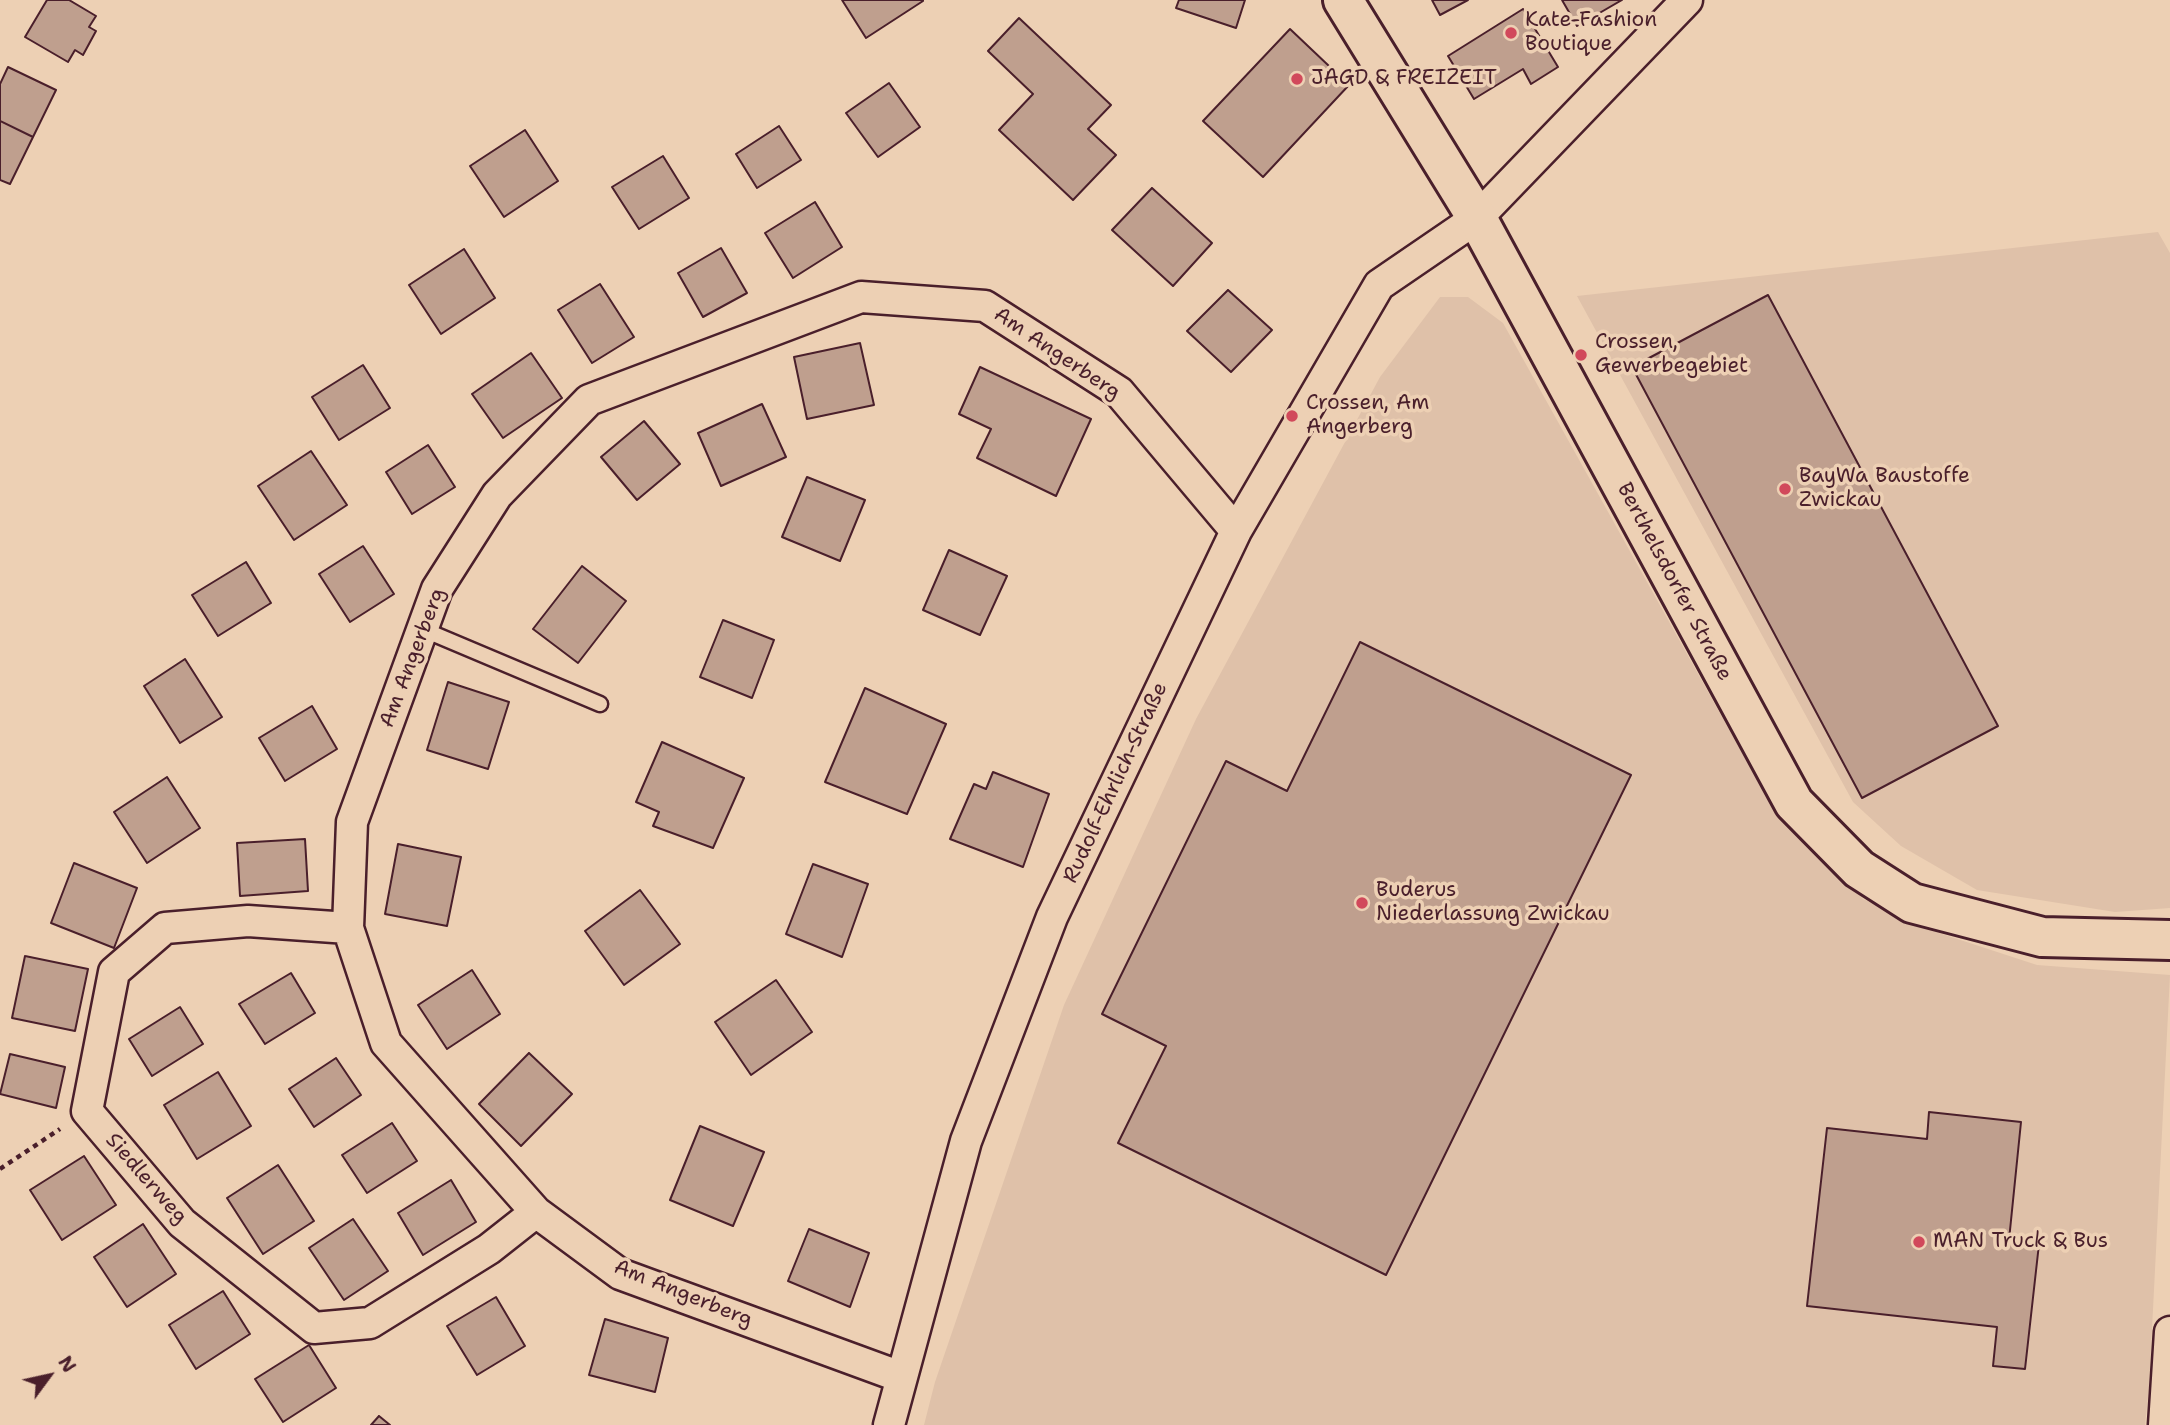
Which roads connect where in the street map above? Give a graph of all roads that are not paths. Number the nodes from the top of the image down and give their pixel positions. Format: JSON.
{"nodes":[{"id":1,"x":1343,"y":0,"type":"edge"},
{"id":2,"x":1687,"y":0,"type":"edge"},
{"id":3,"x":1477,"y":218,"type":"junction"},
{"id":4,"x":1236,"y":531,"type":"junction"},
{"id":5,"x":422,"y":629,"type":"junction"},
{"id":6,"x":600,"y":704,"type":"dead end"},
{"id":7,"x":348,"y":928,"type":"junction"},
{"id":8,"x":2170,"y":940,"type":"edge"},
{"id":9,"x":536,"y":1212,"type":"junction"},
{"id":10,"x":2170,"y":1332,"type":"edge"},
{"id":11,"x":901,"y":1377,"type":"junction"},
{"id":12,"x":889,"y":1425,"type":"edge"},
{"id":13,"x":2164,"y":1425,"type":"edge"}],
"edges":[{"from":1,"to":3,"type":"street","name":"Berthelsdorfer Straße"},
{"from":2,"to":3,"type":"street","name":"Rudolf-Ehrlich-Straße"},
{"from":3,"to":4,"type":"street","name":"Rudolf-Ehrlich-Straße"},
{"from":3,"to":8,"type":"street","name":"Berthelsdorfer Straße"},
{"from":4,"to":5,"type":"street","name":"Am Angerberg"},
{"from":4,"to":11,"type":"street","name":"Rudolf-Ehrlich-Straße"},
{"from":5,"to":6,"type":"lane"},
{"from":5,"to":7,"type":"street","name":"Am Angerberg"},
{"from":7,"to":9,"type":"street","name":"Am Angerberg"},
{"from":7,"to":9,"type":"street","name":"Siedlerweg"},
{"from":9,"to":11,"type":"street","name":"Am Angerberg"},
{"from":10,"to":13,"type":"street"},
{"from":11,"to":12,"type":"street","name":"Rudolf-Ehrlich-Straße"}]}
